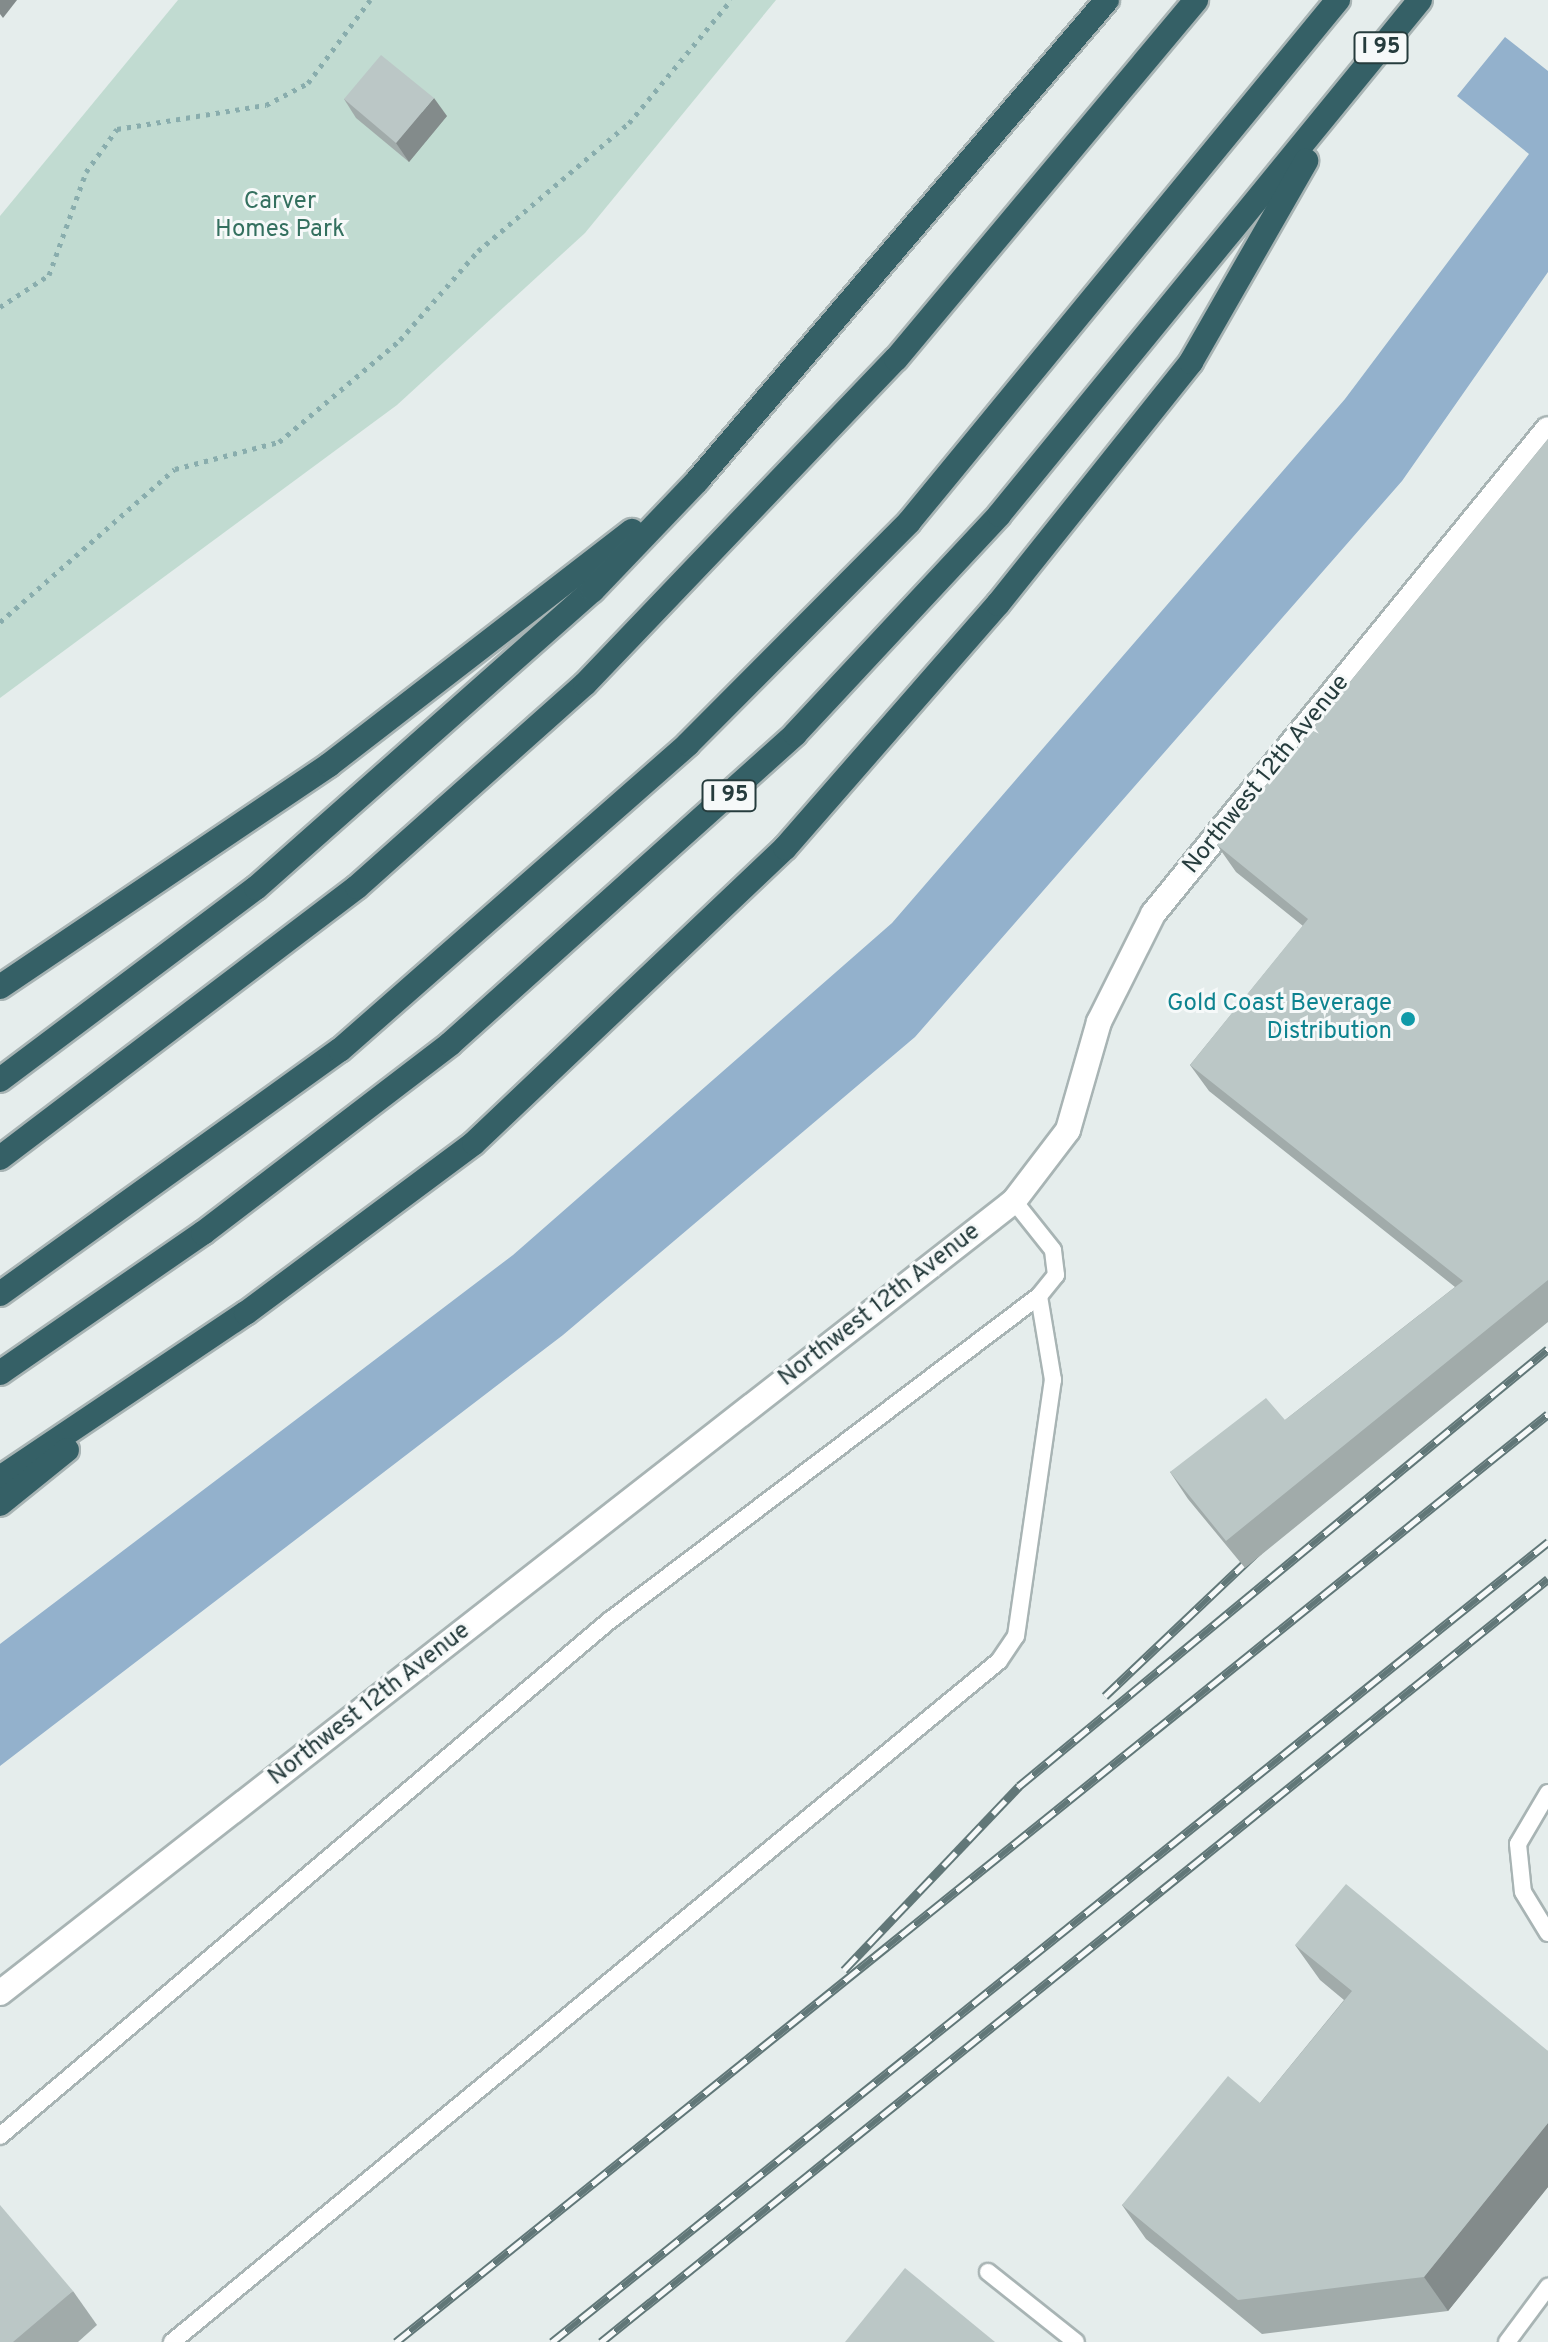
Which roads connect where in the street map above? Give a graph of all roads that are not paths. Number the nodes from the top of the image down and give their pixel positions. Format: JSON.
{"nodes":[{"id":1,"x":1107,"y":0,"type":"edge"},
{"id":2,"x":1196,"y":0,"type":"edge"},
{"id":3,"x":1338,"y":0,"type":"edge"},
{"id":4,"x":1420,"y":0,"type":"edge"},
{"id":5,"x":1343,"y":96,"type":"junction"},
{"id":6,"x":1548,"y":429,"type":"edge"},
{"id":7,"x":697,"y":481,"type":"junction"},
{"id":8,"x":0,"y":987,"type":"edge"},
{"id":9,"x":0,"y":1080,"type":"edge"},
{"id":10,"x":0,"y":1158,"type":"edge"},
{"id":11,"x":1014,"y":1201,"type":"junction"},
{"id":12,"x":0,"y":1294,"type":"edge"},
{"id":13,"x":1039,"y":1296,"type":"junction"},
{"id":14,"x":181,"y":1358,"type":"junction"},
{"id":15,"x":0,"y":1373,"type":"edge"},
{"id":16,"x":0,"y":1478,"type":"edge"},
{"id":17,"x":0,"y":1504,"type":"edge"},
{"id":18,"x":1548,"y":1793,"type":"edge"},
{"id":19,"x":1548,"y":1933,"type":"edge"},
{"id":20,"x":0,"y":1993,"type":"edge"},
{"id":21,"x":0,"y":2136,"type":"edge"},
{"id":22,"x":988,"y":2272,"type":"dead end"},
{"id":23,"x":1548,"y":2287,"type":"edge"},
{"id":24,"x":172,"y":2342,"type":"edge"},
{"id":25,"x":1076,"y":2342,"type":"edge"},
{"id":26,"x":1507,"y":2342,"type":"edge"}],
"edges":[{"from":1,"to":7,"type":"highway"},
{"from":2,"to":10,"type":"highway"},
{"from":3,"to":12,"type":"highway"},
{"from":4,"to":5,"type":"highway","number":"I 95"},
{"from":5,"to":14,"type":"highway"},
{"from":5,"to":15,"type":"highway","number":"I 95"},
{"from":6,"to":11,"type":"street","name":"Northwest 12th Avenue"},
{"from":7,"to":8,"type":"highway"},
{"from":7,"to":9,"type":"highway"},
{"from":11,"to":13,"type":"lane"},
{"from":11,"to":20,"type":"street","name":"Northwest 12th Avenue"},
{"from":13,"to":21,"type":"lane"},
{"from":13,"to":24,"type":"lane"},
{"from":14,"to":16,"type":"highway"},
{"from":14,"to":17,"type":"highway"},
{"from":18,"to":19,"type":"lane"},
{"from":22,"to":25,"type":"lane"},
{"from":23,"to":26,"type":"lane"}]}
